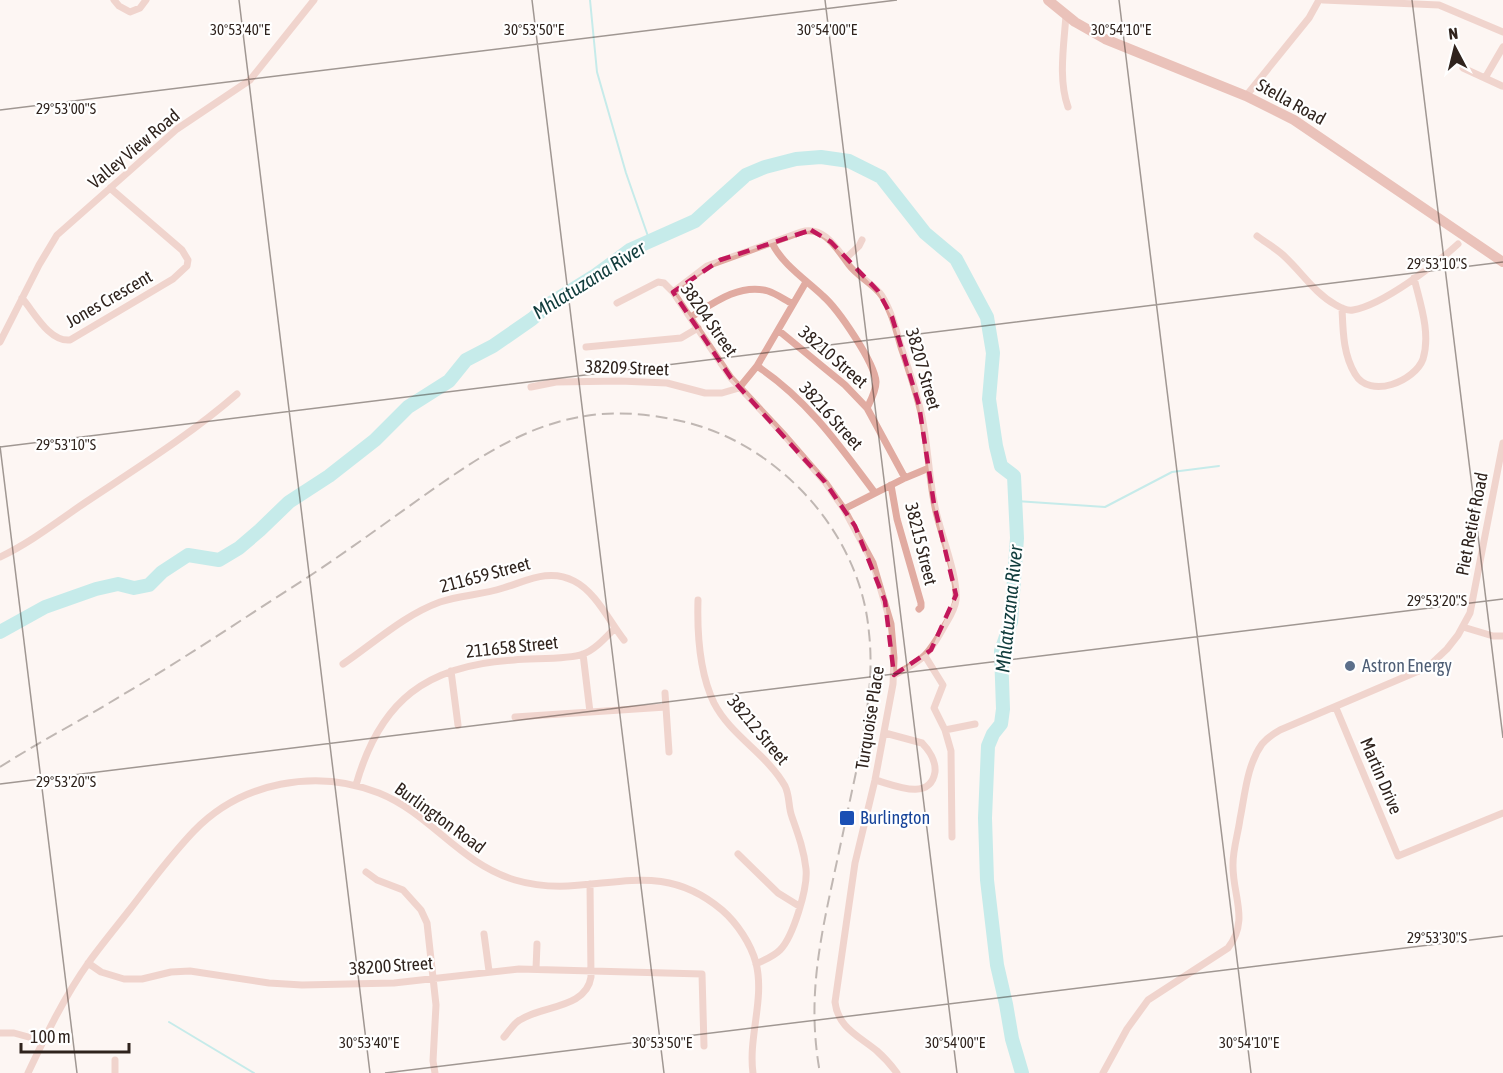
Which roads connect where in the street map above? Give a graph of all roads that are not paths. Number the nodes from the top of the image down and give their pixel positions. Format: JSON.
{"nodes":[{"id":1,"x":114,"y":0,"type":"edge"},
{"id":2,"x":146,"y":0,"type":"edge"},
{"id":3,"x":314,"y":0,"type":"edge"},
{"id":4,"x":1048,"y":0,"type":"edge"},
{"id":5,"x":1321,"y":0,"type":"edge"},
{"id":6,"x":1066,"y":15,"type":"junction"},
{"id":7,"x":1503,"y":32,"type":"edge"},
{"id":8,"x":1503,"y":47,"type":"edge"},
{"id":9,"x":1463,"y":68,"type":"dead end"},
{"id":10,"x":1485,"y":78,"type":"junction"},
{"id":11,"x":1502,"y":86,"type":"edge"},
{"id":12,"x":1246,"y":96,"type":"junction"},
{"id":13,"x":1068,"y":107,"type":"dead end"},
{"id":14,"x":110,"y":188,"type":"junction"},
{"id":15,"x":1257,"y":236,"type":"dead end"},
{"id":16,"x":862,"y":240,"type":"dead end"},
{"id":17,"x":772,"y":243,"type":"junction"},
{"id":18,"x":1458,"y":244,"type":"dead end"},
{"id":19,"x":845,"y":259,"type":"junction"},
{"id":20,"x":1503,"y":262,"type":"edge"},
{"id":21,"x":1414,"y":278,"type":"junction"},
{"id":22,"x":806,"y":282,"type":"junction"},
{"id":23,"x":673,"y":292,"type":"junction"},
{"id":24,"x":22,"y":298,"type":"junction"},
{"id":25,"x":616,"y":303,"type":"dead end"},
{"id":26,"x":793,"y":304,"type":"junction"},
{"id":27,"x":1342,"y":308,"type":"junction"},
{"id":28,"x":691,"y":317,"type":"junction"},
{"id":29,"x":698,"y":328,"type":"junction"},
{"id":30,"x":777,"y":330,"type":"junction"},
{"id":31,"x":0,"y":342,"type":"edge"},
{"id":32,"x":586,"y":347,"type":"dead end"},
{"id":33,"x":757,"y":366,"type":"junction"},
{"id":34,"x":531,"y":387,"type":"dead end"},
{"id":35,"x":739,"y":388,"type":"junction"},
{"id":36,"x":237,"y":394,"type":"dead end"},
{"id":37,"x":867,"y":408,"type":"junction"},
{"id":38,"x":1503,"y":442,"type":"edge"},
{"id":39,"x":929,"y":468,"type":"junction"},
{"id":40,"x":904,"y":478,"type":"junction"},
{"id":41,"x":891,"y":485,"type":"junction"},
{"id":42,"x":875,"y":493,"type":"junction"},
{"id":43,"x":844,"y":509,"type":"junction"},
{"id":44,"x":0,"y":557,"type":"edge"},
{"id":45,"x":698,"y":600,"type":"dead end"},
{"id":46,"x":919,"y":609,"type":"dead end"},
{"id":47,"x":1463,"y":627,"type":"junction"},
{"id":48,"x":615,"y":628,"type":"junction"},
{"id":49,"x":1503,"y":636,"type":"edge"},
{"id":50,"x":624,"y":640,"type":"dead end"},
{"id":51,"x":583,"y":654,"type":"junction"},
{"id":52,"x":925,"y":656,"type":"junction"},
{"id":53,"x":343,"y":664,"type":"dead end"},
{"id":54,"x":451,"y":671,"type":"junction"},
{"id":55,"x":894,"y":675,"type":"junction"},
{"id":56,"x":665,"y":693,"type":"dead end"},
{"id":57,"x":666,"y":707,"type":"junction"},
{"id":58,"x":1336,"y":708,"type":"junction"},
{"id":59,"x":590,"y":712,"type":"junction"},
{"id":60,"x":515,"y":717,"type":"dead end"},
{"id":61,"x":975,"y":724,"type":"dead end"},
{"id":62,"x":458,"y":725,"type":"dead end"},
{"id":63,"x":945,"y":730,"type":"junction"},
{"id":64,"x":885,"y":733,"type":"junction"},
{"id":65,"x":669,"y":752,"type":"dead end"},
{"id":66,"x":875,"y":780,"type":"junction"},
{"id":67,"x":356,"y":785,"type":"junction"},
{"id":68,"x":1503,"y":813,"type":"edge"},
{"id":69,"x":952,"y":837,"type":"dead end"},
{"id":70,"x":738,"y":854,"type":"dead end"},
{"id":71,"x":366,"y":872,"type":"dead end"},
{"id":72,"x":590,"y":884,"type":"junction"},
{"id":73,"x":799,"y":906,"type":"junction"},
{"id":74,"x":484,"y":934,"type":"dead end"},
{"id":75,"x":537,"y":944,"type":"dead end"},
{"id":76,"x":88,"y":963,"type":"junction"},
{"id":77,"x":756,"y":964,"type":"junction"},
{"id":78,"x":536,"y":969,"type":"junction"},
{"id":79,"x":591,"y":971,"type":"junction"},
{"id":80,"x":489,"y":972,"type":"junction"},
{"id":81,"x":434,"y":978,"type":"junction"},
{"id":82,"x":0,"y":1033,"type":"edge"},
{"id":83,"x":504,"y":1037,"type":"dead end"},
{"id":84,"x":43,"y":1041,"type":"junction"},
{"id":85,"x":704,"y":1046,"type":"dead end"},
{"id":86,"x":115,"y":1060,"type":"dead end"},
{"id":87,"x":28,"y":1073,"type":"edge"},
{"id":88,"x":115,"y":1073,"type":"edge"},
{"id":89,"x":435,"y":1073,"type":"edge"},
{"id":90,"x":753,"y":1073,"type":"edge"},
{"id":91,"x":897,"y":1073,"type":"edge"},
{"id":92,"x":1103,"y":1073,"type":"edge"}],
"edges":[{"from":1,"to":2,"type":"street"},
{"from":3,"to":14,"type":"street","name":"Valley View Road"},
{"from":4,"to":6,"type":"main road","name":"Stella Road"},
{"from":5,"to":7,"type":"street"},
{"from":5,"to":12,"type":"street"},
{"from":6,"to":12,"type":"main road","name":"Stella Road"},
{"from":6,"to":13,"type":"street"},
{"from":8,"to":10,"type":"street"},
{"from":9,"to":10,"type":"street"},
{"from":10,"to":11,"type":"street"},
{"from":12,"to":20,"type":"main road","name":"Stella Road"},
{"from":14,"to":24,"type":"street","name":"Valley View Road"},
{"from":14,"to":24,"type":"street","name":"Jones Crescent"},
{"from":15,"to":27,"type":"street"},
{"from":16,"to":19,"type":"street"},
{"from":17,"to":19,"type":"street","name":"38207 Street"},
{"from":17,"to":22,"type":"street"},
{"from":17,"to":23,"type":"street","name":"38207 Street"},
{"from":18,"to":21,"type":"street"},
{"from":19,"to":39,"type":"street","name":"38207 Street"},
{"from":21,"to":27,"type":"street"},
{"from":21,"to":27,"type":"street"},
{"from":22,"to":26,"type":"street"},
{"from":22,"to":37,"type":"street"},
{"from":23,"to":25,"type":"street","name":"38204 Street"},
{"from":23,"to":28,"type":"street","name":"38204 Street"},
{"from":24,"to":31,"type":"street","name":"Valley View Road"},
{"from":26,"to":28,"type":"street"},
{"from":26,"to":30,"type":"street"},
{"from":28,"to":29,"type":"street","name":"38204 Street"},
{"from":29,"to":32,"type":"street"},
{"from":29,"to":35,"type":"street","name":"38204 Street"},
{"from":30,"to":33,"type":"street"},
{"from":30,"to":37,"type":"street","name":"38210 Street"},
{"from":33,"to":35,"type":"street"},
{"from":33,"to":42,"type":"street","name":"38216 Street"},
{"from":34,"to":35,"type":"street","name":"38209 Street"},
{"from":35,"to":43,"type":"street","name":"Turquoise Place"},
{"from":36,"to":44,"type":"street"},
{"from":37,"to":40,"type":"street","name":"38210 Street"},
{"from":38,"to":47,"type":"street","name":"Piet Retief Road"},
{"from":39,"to":40,"type":"street"},
{"from":39,"to":52,"type":"street","name":"38207 Street"},
{"from":40,"to":41,"type":"street"},
{"from":41,"to":42,"type":"street"},
{"from":41,"to":46,"type":"street","name":"38215 Street"},
{"from":42,"to":43,"type":"street"},
{"from":43,"to":55,"type":"street","name":"Turquoise Place"},
{"from":45,"to":73,"type":"street","name":"38212 Street"},
{"from":47,"to":49,"type":"street"},
{"from":47,"to":58,"type":"street","name":"Piet Retief Road"},
{"from":48,"to":50,"type":"street","name":"211659 Street"},
{"from":48,"to":51,"type":"street","name":"211658 Street"},
{"from":48,"to":53,"type":"street","name":"211659 Street"},
{"from":51,"to":54,"type":"street","name":"211658 Street"},
{"from":51,"to":59,"type":"street"},
{"from":52,"to":55,"type":"street","name":"38207 Street"},
{"from":52,"to":63,"type":"street"},
{"from":54,"to":62,"type":"street"},
{"from":54,"to":67,"type":"street","name":"211658 Street"},
{"from":55,"to":64,"type":"street","name":"Turquoise Place"},
{"from":56,"to":57,"type":"street"},
{"from":57,"to":59,"type":"street"},
{"from":57,"to":65,"type":"street"},
{"from":58,"to":68,"type":"street","name":"Martin Drive"},
{"from":58,"to":92,"type":"street","name":"Piet Retief Road"},
{"from":59,"to":60,"type":"street"},
{"from":61,"to":63,"type":"street"},
{"from":63,"to":69,"type":"street"},
{"from":64,"to":66,"type":"street","name":"Turquoise Place"},
{"from":64,"to":66,"type":"street"},
{"from":66,"to":91,"type":"street","name":"Turquoise Place"},
{"from":67,"to":72,"type":"street","name":"Burlington Road"},
{"from":67,"to":76,"type":"street","name":"Burlington Road"},
{"from":70,"to":73,"type":"street"},
{"from":71,"to":81,"type":"street"},
{"from":72,"to":77,"type":"street","name":"Burlington Road"},
{"from":72,"to":79,"type":"street"},
{"from":73,"to":77,"type":"street","name":"38212 Street"},
{"from":74,"to":80,"type":"street"},
{"from":75,"to":78,"type":"street"},
{"from":76,"to":81,"type":"street","name":"38200 Street"},
{"from":76,"to":84,"type":"street","name":"Burlington Road"},
{"from":77,"to":90,"type":"street","name":"Burlington Road"},
{"from":78,"to":79,"type":"street","name":"38200 Street"},
{"from":78,"to":80,"type":"street","name":"38200 Street"},
{"from":79,"to":83,"type":"street"},
{"from":79,"to":85,"type":"street","name":"38200 Street"},
{"from":80,"to":81,"type":"street","name":"38200 Street"},
{"from":81,"to":89,"type":"street"},
{"from":82,"to":84,"type":"street"},
{"from":84,"to":87,"type":"street","name":"Burlington Road"},
{"from":86,"to":88,"type":"street"}]}
